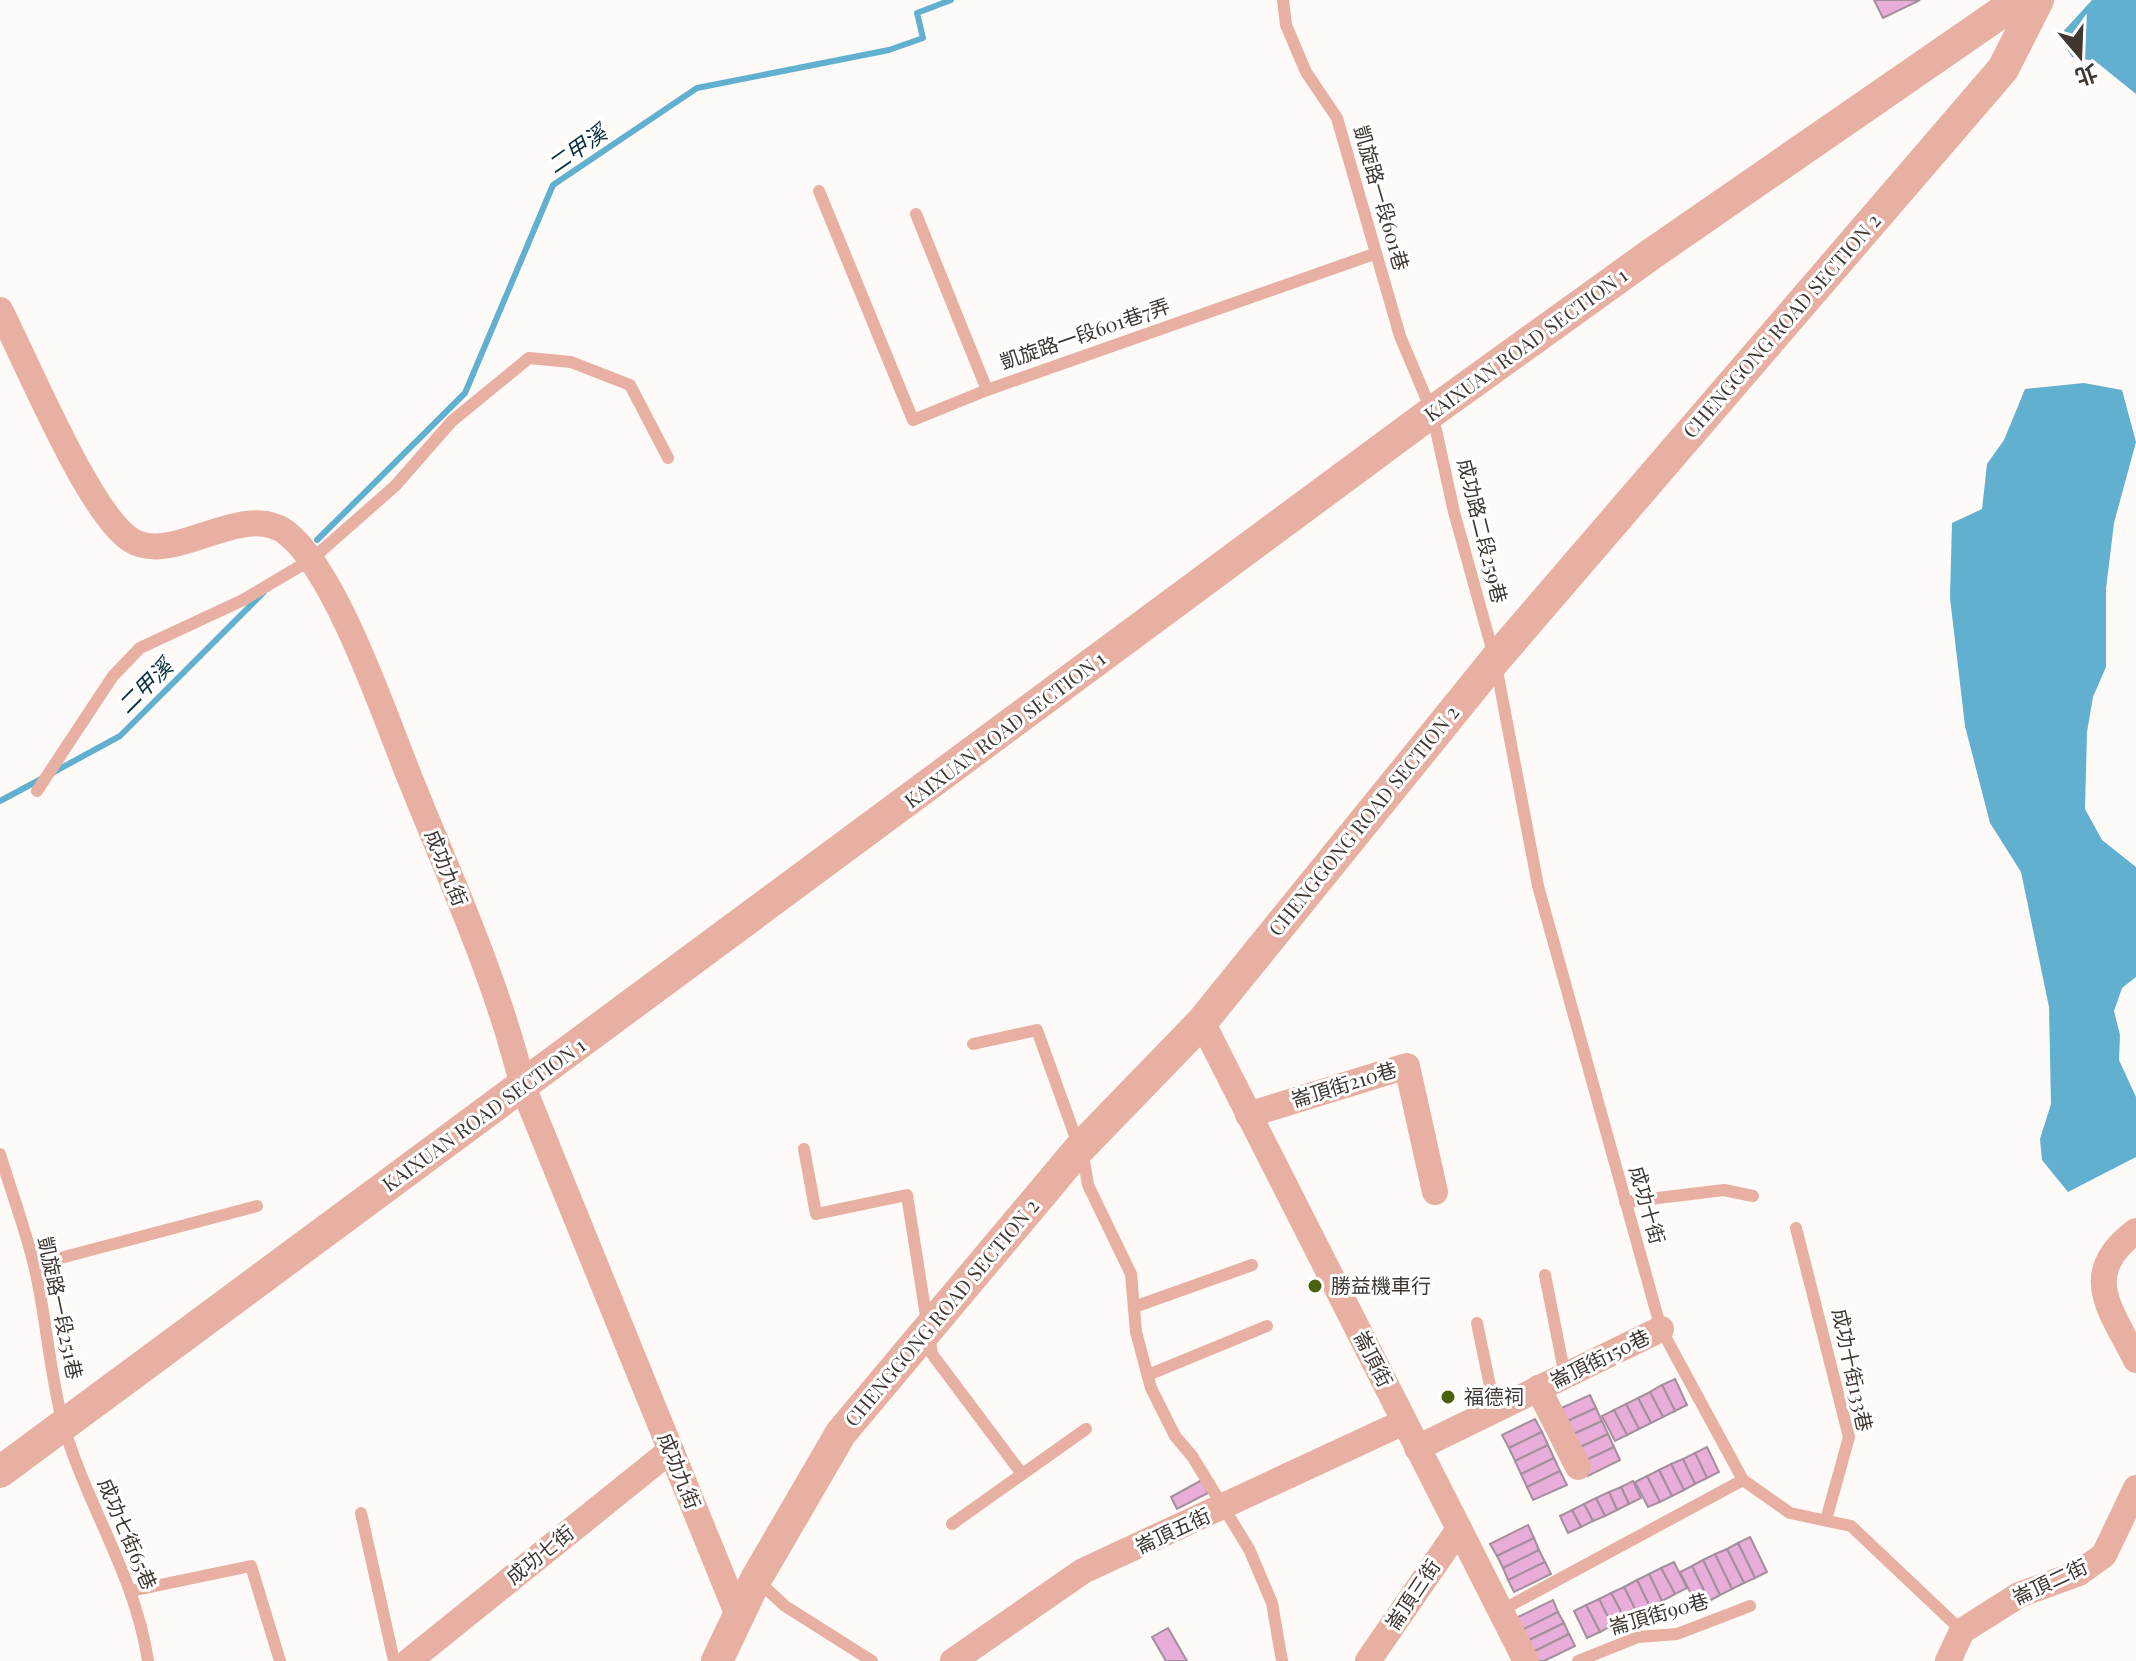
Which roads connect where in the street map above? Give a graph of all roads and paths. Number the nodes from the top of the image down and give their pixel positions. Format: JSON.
{"nodes":[{"id":1,"x":1283,"y":0,"type":"edge"},
{"id":2,"x":2019,"y":0,"type":"edge"},
{"id":3,"x":2038,"y":0,"type":"edge"},
{"id":4,"x":819,"y":191,"type":"dead end"},
{"id":5,"x":916,"y":214,"type":"dead end"},
{"id":6,"x":1374,"y":254,"type":"junction"},
{"id":7,"x":0,"y":310,"type":"edge"},
{"id":8,"x":987,"y":390,"type":"junction"},
{"id":9,"x":1432,"y":412,"type":"junction"},
{"id":10,"x":668,"y":458,"type":"dead end"},
{"id":11,"x":312,"y":559,"type":"junction"},
{"id":12,"x":1495,"y":660,"type":"junction"},
{"id":13,"x":37,"y":791,"type":"dead end"},
{"id":14,"x":1202,"y":1022,"type":"junction"},
{"id":15,"x":973,"y":1044,"type":"dead end"},
{"id":16,"x":523,"y":1087,"type":"junction"},
{"id":17,"x":1248,"y":1115,"type":"junction"},
{"id":18,"x":1080,"y":1148,"type":"junction"},
{"id":19,"x":804,"y":1149,"type":"dead end"},
{"id":20,"x":0,"y":1154,"type":"edge"},
{"id":21,"x":1435,"y":1192,"type":"dead end"},
{"id":22,"x":1753,"y":1196,"type":"dead end"},
{"id":23,"x":1625,"y":1202,"type":"junction"},
{"id":24,"x":257,"y":1206,"type":"dead end"},
{"id":25,"x":1796,"y":1228,"type":"dead end"},
{"id":26,"x":2136,"y":1231,"type":"edge"},
{"id":27,"x":34,"y":1265,"type":"junction"},
{"id":28,"x":1252,"y":1265,"type":"dead end"},
{"id":29,"x":1545,"y":1275,"type":"dead end"},
{"id":30,"x":1134,"y":1307,"type":"junction"},
{"id":31,"x":1477,"y":1323,"type":"dead end"},
{"id":32,"x":1267,"y":1326,"type":"dead end"},
{"id":33,"x":930,"y":1328,"type":"junction"},
{"id":34,"x":1661,"y":1329,"type":"junction"},
{"id":35,"x":2136,"y":1360,"type":"edge"},
{"id":36,"x":1148,"y":1375,"type":"junction"},
{"id":37,"x":1565,"y":1376,"type":"junction"},
{"id":38,"x":1538,"y":1388,"type":"junction"},
{"id":39,"x":1495,"y":1410,"type":"junction"},
{"id":40,"x":1404,"y":1422,"type":"junction"},
{"id":41,"x":63,"y":1424,"type":"junction"},
{"id":42,"x":1086,"y":1429,"type":"dead end"},
{"id":43,"x":1417,"y":1448,"type":"junction"},
{"id":44,"x":671,"y":1450,"type":"junction"},
{"id":45,"x":1578,"y":1467,"type":"dead end"},
{"id":46,"x":0,"y":1472,"type":"edge"},
{"id":47,"x":1022,"y":1474,"type":"junction"},
{"id":48,"x":1743,"y":1480,"type":"junction"},
{"id":49,"x":2136,"y":1488,"type":"edge"},
{"id":50,"x":1221,"y":1509,"type":"junction"},
{"id":51,"x":361,"y":1513,"type":"dead end"},
{"id":52,"x":1826,"y":1520,"type":"junction"},
{"id":53,"x":952,"y":1524,"type":"dead end"},
{"id":54,"x":1459,"y":1529,"type":"junction"},
{"id":55,"x":756,"y":1579,"type":"junction"},
{"id":56,"x":131,"y":1591,"type":"junction"},
{"id":57,"x":1750,"y":1606,"type":"dead end"},
{"id":58,"x":1500,"y":1611,"type":"junction"},
{"id":59,"x":737,"y":1613,"type":"junction"},
{"id":60,"x":1962,"y":1631,"type":"junction"},
{"id":61,"x":148,"y":1661,"type":"edge"},
{"id":62,"x":280,"y":1661,"type":"edge"},
{"id":63,"x":394,"y":1661,"type":"edge"},
{"id":64,"x":409,"y":1661,"type":"edge"},
{"id":65,"x":717,"y":1661,"type":"edge"},
{"id":66,"x":872,"y":1661,"type":"edge"},
{"id":67,"x":953,"y":1661,"type":"edge"},
{"id":68,"x":1282,"y":1661,"type":"edge"},
{"id":69,"x":1368,"y":1661,"type":"edge"},
{"id":70,"x":1526,"y":1661,"type":"edge"},
{"id":71,"x":1578,"y":1661,"type":"edge"},
{"id":72,"x":1948,"y":1661,"type":"edge"}],
"edges":[{"from":1,"to":6,"type":"lane","name":"凱旋路一段601巷"},
{"from":2,"to":9,"type":"street","name":"KAIXUAN ROAD SECTION 1"},
{"from":3,"to":12,"type":"street","name":"CHENGGONG ROAD SECTION 2"},
{"from":4,"to":8,"type":"lane"},
{"from":5,"to":8,"type":"lane","name":"凱旋路一段601巷7弄"},
{"from":6,"to":8,"type":"lane","name":"凱旋路一段601巷7弄"},
{"from":6,"to":9,"type":"lane","name":"凱旋路一段601巷"},
{"from":7,"to":11,"type":"street","name":"成功九街"},
{"from":9,"to":12,"type":"lane","name":"成功路二段259巷"},
{"from":9,"to":16,"type":"street","name":"KAIXUAN ROAD SECTION 1"},
{"from":10,"to":11,"type":"lane"},
{"from":11,"to":13,"type":"lane"},
{"from":11,"to":16,"type":"street","name":"成功九街"},
{"from":12,"to":14,"type":"street","name":"CHENGGONG ROAD SECTION 2"},
{"from":12,"to":23,"type":"lane","name":"成功十街"},
{"from":14,"to":17,"type":"street","name":"崙頂街"},
{"from":14,"to":18,"type":"street","name":"CHENGGONG ROAD SECTION 2"},
{"from":15,"to":18,"type":"lane"},
{"from":16,"to":41,"type":"street","name":"KAIXUAN ROAD SECTION 1"},
{"from":16,"to":44,"type":"street","name":"成功九街"},
{"from":17,"to":21,"type":"street","name":"崙頂街210巷"},
{"from":17,"to":40,"type":"street","name":"崙頂街"},
{"from":18,"to":30,"type":"lane"},
{"from":18,"to":33,"type":"street","name":"CHENGGONG ROAD SECTION 2"},
{"from":19,"to":33,"type":"lane"},
{"from":20,"to":27,"type":"lane","name":"凱旋路一段251巷"},
{"from":22,"to":23,"type":"lane"},
{"from":23,"to":34,"type":"lane","name":"成功十街"},
{"from":24,"to":27,"type":"lane"},
{"from":25,"to":52,"type":"lane","name":"成功十街133巷"},
{"from":26,"to":35,"type":"street"},
{"from":27,"to":41,"type":"lane","name":"凱旋路一段251巷"},
{"from":28,"to":30,"type":"lane"},
{"from":29,"to":37,"type":"lane"},
{"from":30,"to":36,"type":"lane"},
{"from":31,"to":39,"type":"lane"},
{"from":32,"to":36,"type":"lane"},
{"from":33,"to":47,"type":"lane"},
{"from":33,"to":55,"type":"street","name":"CHENGGONG ROAD SECTION 2"},
{"from":34,"to":37,"type":"street","name":"崙頂街150巷"},
{"from":34,"to":48,"type":"lane","name":"成功十街"},
{"from":36,"to":50,"type":"lane"},
{"from":37,"to":38,"type":"street","name":"崙頂街150巷"},
{"from":38,"to":39,"type":"street","name":"崙頂街150巷"},
{"from":38,"to":45,"type":"street","name":"崙頂街150巷"},
{"from":39,"to":43,"type":"street","name":"崙頂街150巷"},
{"from":40,"to":43,"type":"street","name":"崙頂街"},
{"from":40,"to":50,"type":"street","name":"崙頂五街"},
{"from":41,"to":46,"type":"street","name":"KAIXUAN ROAD SECTION 1"},
{"from":41,"to":56,"type":"lane","name":"成功七街65巷"},
{"from":42,"to":47,"type":"lane"},
{"from":43,"to":54,"type":"street","name":"崙頂街"},
{"from":44,"to":59,"type":"street","name":"成功九街"},
{"from":44,"to":64,"type":"street","name":"成功七街"},
{"from":47,"to":53,"type":"lane"},
{"from":48,"to":52,"type":"lane","name":"成功十街"},
{"from":48,"to":58,"type":"lane"},
{"from":49,"to":60,"type":"street","name":"崙頂二街"},
{"from":50,"to":67,"type":"street","name":"崙頂五街"},
{"from":50,"to":68,"type":"lane"},
{"from":51,"to":63,"type":"lane"},
{"from":52,"to":60,"type":"lane","name":"成功十街"},
{"from":54,"to":58,"type":"street","name":"崙頂街"},
{"from":54,"to":69,"type":"street","name":"崙頂三街"},
{"from":55,"to":59,"type":"street","name":"CHENGGONG ROAD SECTION 2"},
{"from":55,"to":66,"type":"lane"},
{"from":56,"to":61,"type":"lane","name":"成功七街65巷"},
{"from":56,"to":62,"type":"lane"},
{"from":57,"to":71,"type":"lane","name":"崙頂街90巷"},
{"from":58,"to":70,"type":"street","name":"崙頂街"},
{"from":59,"to":65,"type":"street","name":"CHENGGONG ROAD SECTION 2"},
{"from":60,"to":72,"type":"street"}]}
